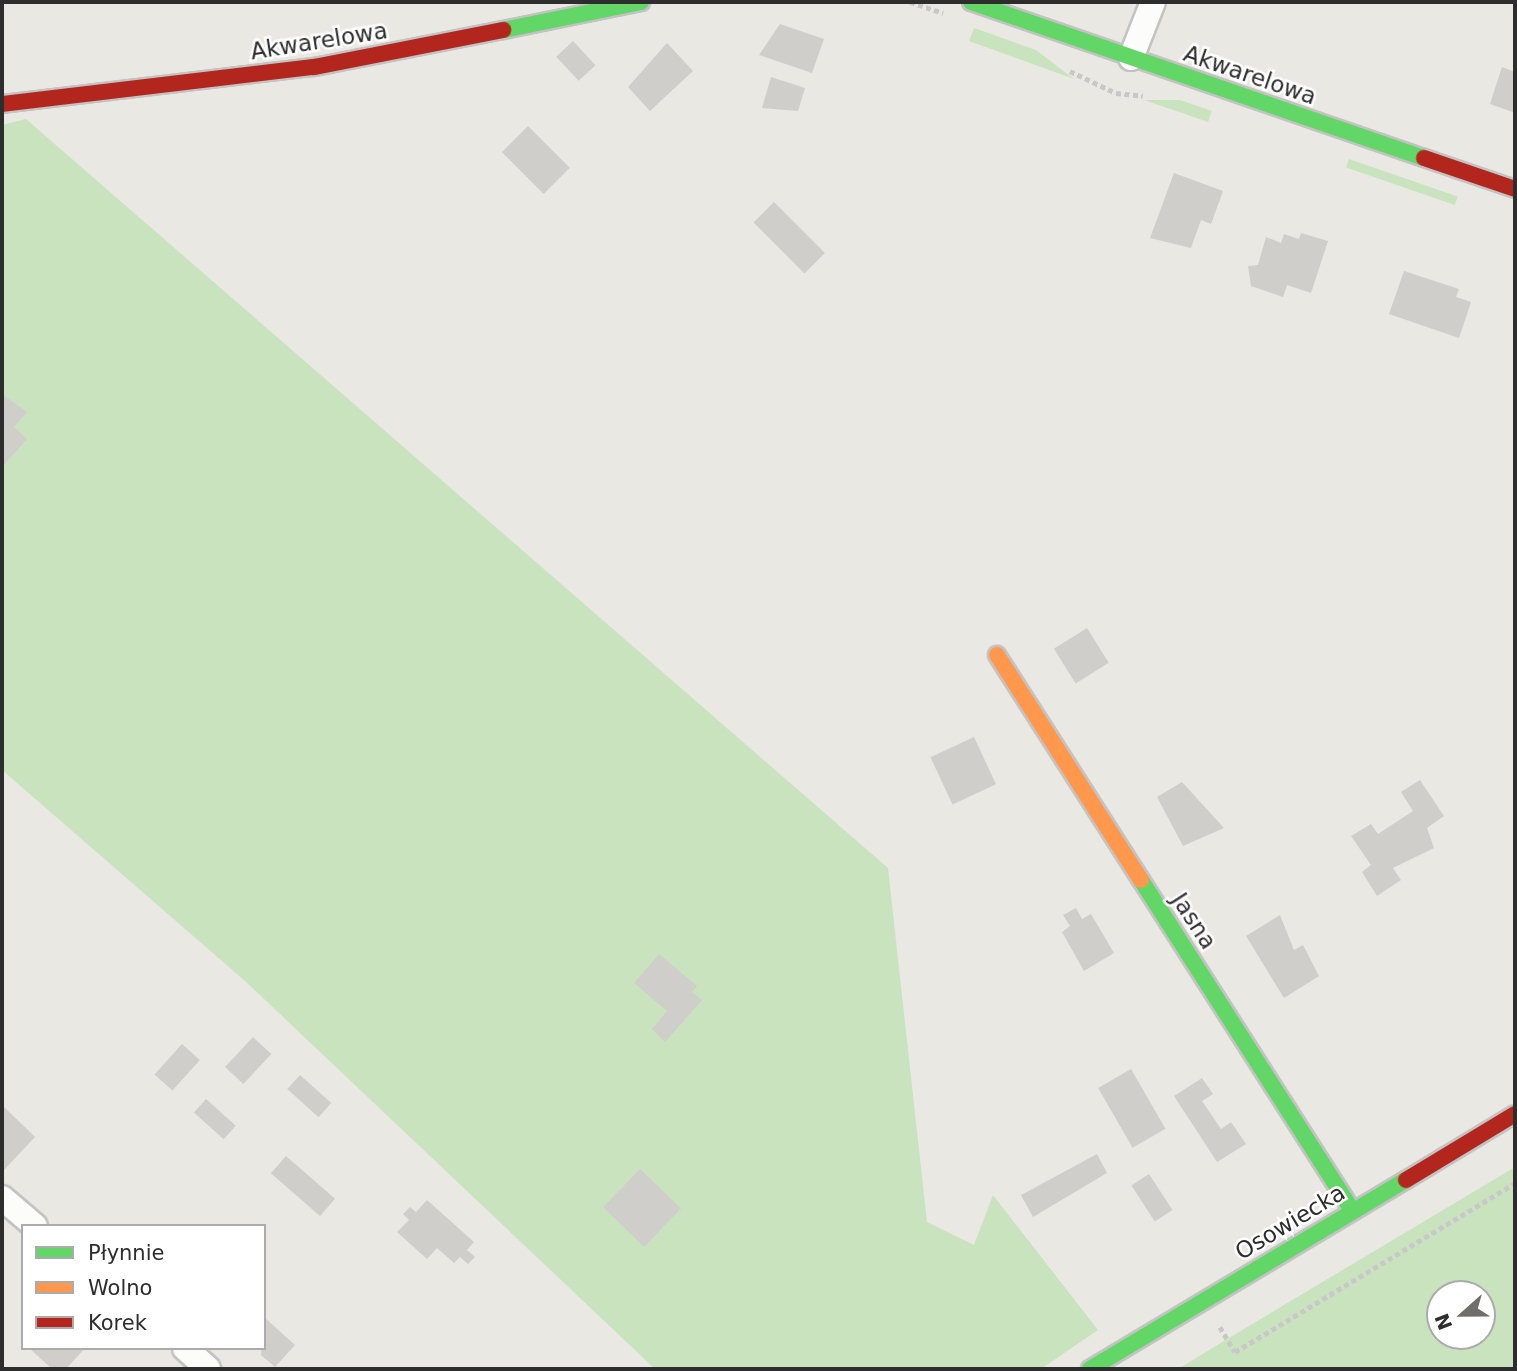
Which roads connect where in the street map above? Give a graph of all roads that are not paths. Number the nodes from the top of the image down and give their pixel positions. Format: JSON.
{"nodes":[{"id":1,"x":641,"y":2,"type":"edge"},
{"id":2,"x":971,"y":2,"type":"edge"},
{"id":3,"x":1153,"y":2,"type":"edge"},
{"id":4,"x":1130,"y":58,"type":"junction"},
{"id":5,"x":2,"y":104,"type":"edge"},
{"id":6,"x":1515,"y":189,"type":"edge"},
{"id":7,"x":997,"y":656,"type":"dead end"},
{"id":8,"x":1515,"y":1114,"type":"edge"},
{"id":9,"x":2,"y":1198,"type":"edge"},
{"id":10,"x":1353,"y":1211,"type":"junction"},
{"id":11,"x":34,"y":1224,"type":"edge"},
{"id":12,"x":187,"y":1350,"type":"edge"},
{"id":13,"x":208,"y":1369,"type":"edge"},
{"id":14,"x":1090,"y":1369,"type":"edge"}],
"edges":[{"from":1,"to":5,"type":"street","name":"Akwarelowa"},
{"from":2,"to":4,"type":"street","name":"Akwarelowa"},
{"from":3,"to":4,"type":"street"},
{"from":4,"to":6,"type":"street","name":"Akwarelowa"},
{"from":7,"to":10,"type":"street","name":"Jasna"},
{"from":8,"to":10,"type":"street","name":"Osowiecka"},
{"from":9,"to":11,"type":"street"},
{"from":10,"to":14,"type":"street","name":"Osowiecka"},
{"from":12,"to":13,"type":"street"}]}
